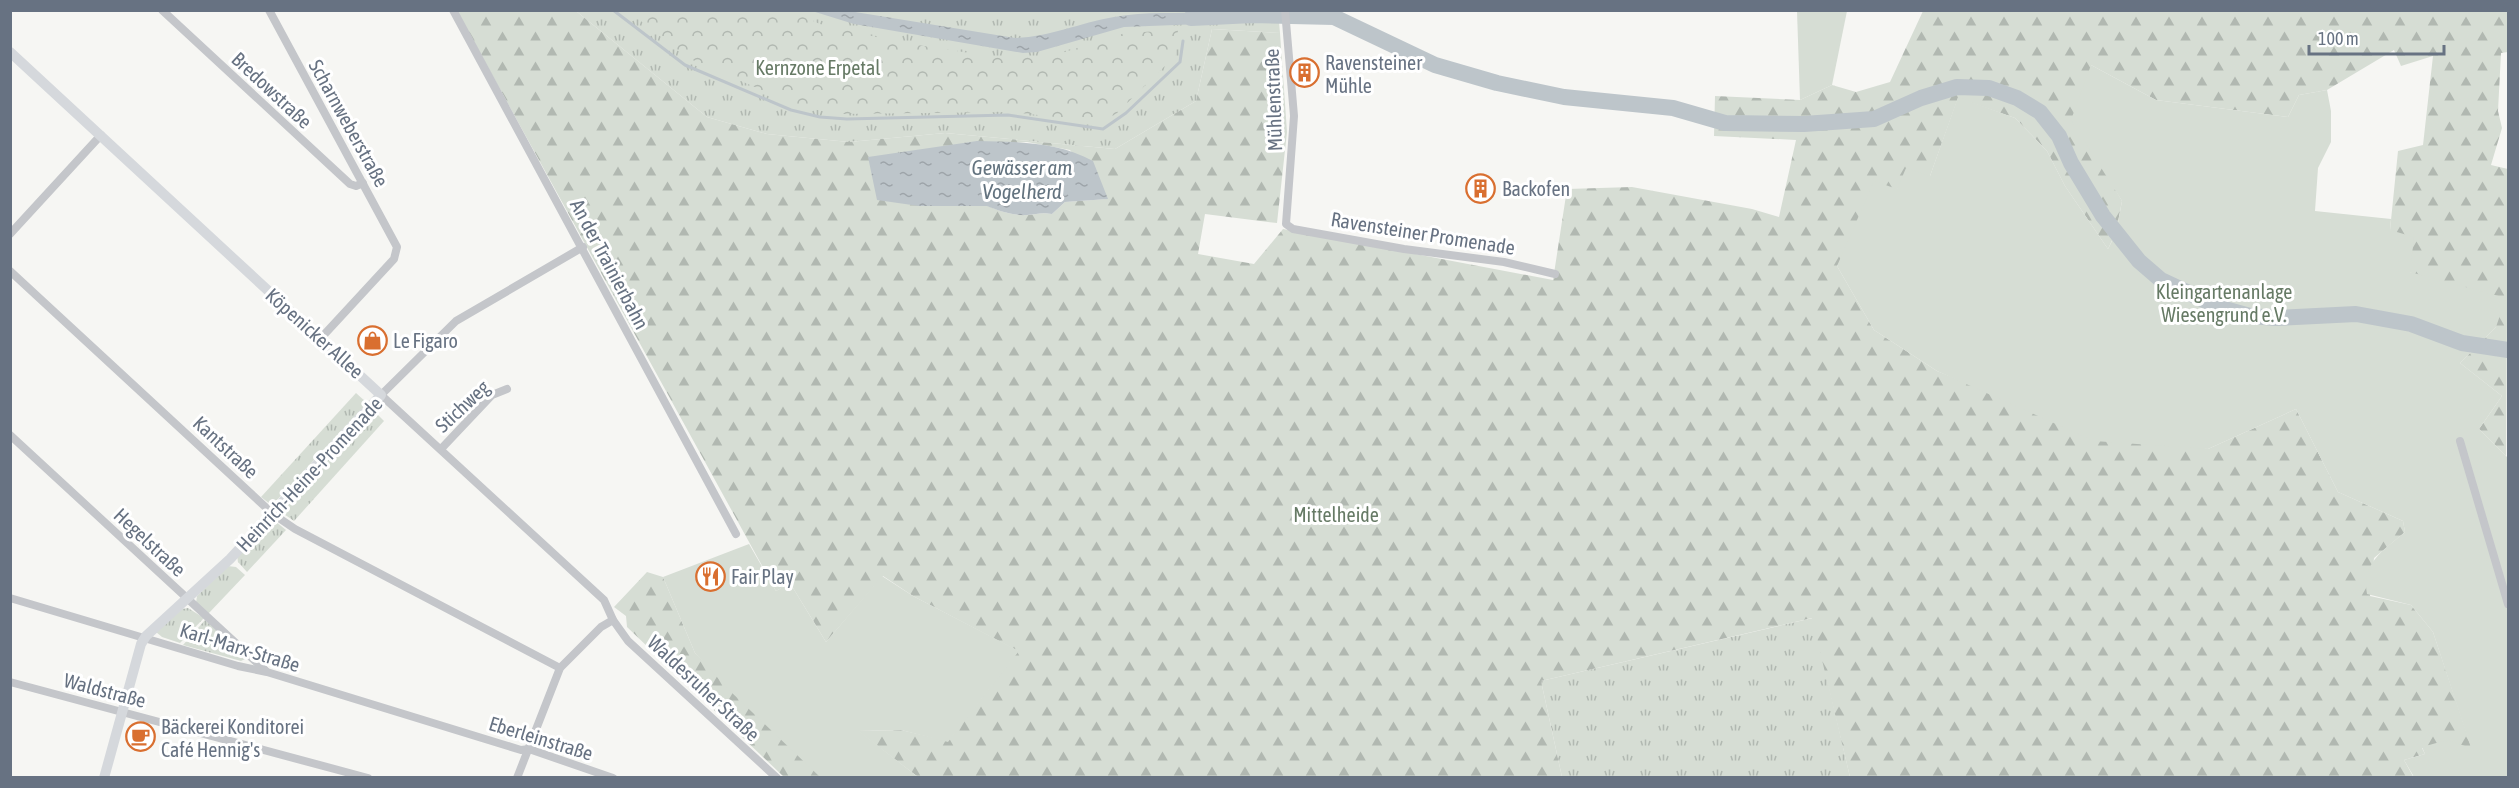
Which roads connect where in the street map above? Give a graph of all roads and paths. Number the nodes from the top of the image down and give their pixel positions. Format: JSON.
{"nodes":[{"id":1,"x":162,"y":10,"type":"edge"},
{"id":2,"x":269,"y":10,"type":"edge"},
{"id":3,"x":453,"y":10,"type":"edge"},
{"id":4,"x":1285,"y":10,"type":"edge"},
{"id":5,"x":10,"y":52,"type":"edge"},
{"id":6,"x":101,"y":135,"type":"junction"},
{"id":7,"x":363,"y":183,"type":"junction"},
{"id":8,"x":1286,"y":224,"type":"joint"},
{"id":9,"x":10,"y":234,"type":"edge"},
{"id":10,"x":583,"y":247,"type":"junction"},
{"id":11,"x":10,"y":271,"type":"edge"},
{"id":12,"x":1555,"y":274,"type":"dead end"},
{"id":13,"x":321,"y":338,"type":"junction"},
{"id":14,"x":507,"y":389,"type":"dead end"},
{"id":15,"x":381,"y":395,"type":"junction"},
{"id":16,"x":10,"y":435,"type":"edge"},
{"id":17,"x":2460,"y":441,"type":"dead end"},
{"id":18,"x":441,"y":449,"type":"junction"},
{"id":19,"x":273,"y":514,"type":"junction"},
{"id":20,"x":736,"y":534,"type":"dead end"},
{"id":21,"x":10,"y":598,"type":"edge"},
{"id":22,"x":187,"y":599,"type":"junction"},
{"id":23,"x":2508,"y":604,"type":"edge"},
{"id":24,"x":613,"y":620,"type":"junction"},
{"id":25,"x":146,"y":636,"type":"junction"},
{"id":26,"x":561,"y":668,"type":"junction"},
{"id":27,"x":267,"y":672,"type":"junction"},
{"id":28,"x":10,"y":682,"type":"edge"},
{"id":29,"x":122,"y":711,"type":"junction"},
{"id":30,"x":459,"y":731,"type":"joint"},
{"id":31,"x":528,"y":749,"type":"junction"},
{"id":32,"x":331,"y":767,"type":"junction"},
{"id":33,"x":104,"y":777,"type":"edge"},
{"id":34,"x":328,"y":777,"type":"edge"},
{"id":35,"x":368,"y":777,"type":"edge"},
{"id":36,"x":517,"y":777,"type":"edge"},
{"id":37,"x":613,"y":777,"type":"edge"},
{"id":38,"x":777,"y":777,"type":"edge"}],
"edges":[{"from":1,"to":7,"type":"street","name":"Bredowstraße"},
{"from":2,"to":7,"type":"street","name":"Scharnweberstraße"},
{"from":3,"to":10,"type":"street","name":"An der Trainierbahn"},
{"from":4,"to":8,"type":"street","name":"Mühlenstraße"},
{"from":5,"to":6,"type":"street","name":"Köpenicker Allee"},
{"from":6,"to":9,"type":"street"},
{"from":6,"to":13,"type":"street","name":"Köpenicker Allee"},
{"from":7,"to":13,"type":"street","name":"Scharnweberstraße"},
{"from":8,"to":12,"type":"street","name":"Ravensteiner Promenade"},
{"from":10,"to":15,"type":"street","name":"Heinrich-Heine-Promenade"},
{"from":10,"to":20,"type":"street","name":"An der Trainierbahn"},
{"from":11,"to":19,"type":"street","name":"Kantstraße"},
{"from":13,"to":15,"type":"street","name":"Köpenicker Allee"},
{"from":14,"to":18,"type":"street","name":"Stichweg"},
{"from":15,"to":18,"type":"street","name":"Köpenicker Allee"},
{"from":15,"to":19,"type":"street","name":"Heinrich-Heine-Promenade"},
{"from":16,"to":22,"type":"street","name":"Hegelstraße"},
{"from":17,"to":23,"type":"street"},
{"from":18,"to":24,"type":"street","name":"Köpenicker Allee"},
{"from":19,"to":22,"type":"street","name":"Heinrich-Heine-Promenade"},
{"from":19,"to":26,"type":"street","name":"Kantstraße"},
{"from":21,"to":25,"type":"street","name":"Karl-Marx-Straße"},
{"from":22,"to":25,"type":"street","name":"Heinrich-Heine-Promenade"},
{"from":22,"to":27,"type":"street","name":"Hegelstraße"},
{"from":24,"to":26,"type":"street"},
{"from":24,"to":38,"type":"street","name":"Waldesruher Straße"},
{"from":25,"to":27,"type":"street","name":"Karl-Marx-Straße"},
{"from":25,"to":29,"type":"street","name":"Heinrich-Heine-Promenade"},
{"from":26,"to":31,"type":"street"},
{"from":27,"to":30,"type":"street","name":"Karl-Marx-Straße"},
{"from":28,"to":29,"type":"street","name":"Waldstraße"},
{"from":29,"to":32,"type":"street","name":"Waldstraße"},
{"from":29,"to":33,"type":"street","name":"Heinrich-Heine-Promenade"},
{"from":30,"to":31,"type":"street","name":"Eberleinstraße"},
{"from":31,"to":36,"type":"street"},
{"from":31,"to":37,"type":"street","name":"Eberleinstraße"},
{"from":32,"to":34,"type":"street"},
{"from":32,"to":35,"type":"street","name":"Waldstraße"}]}
